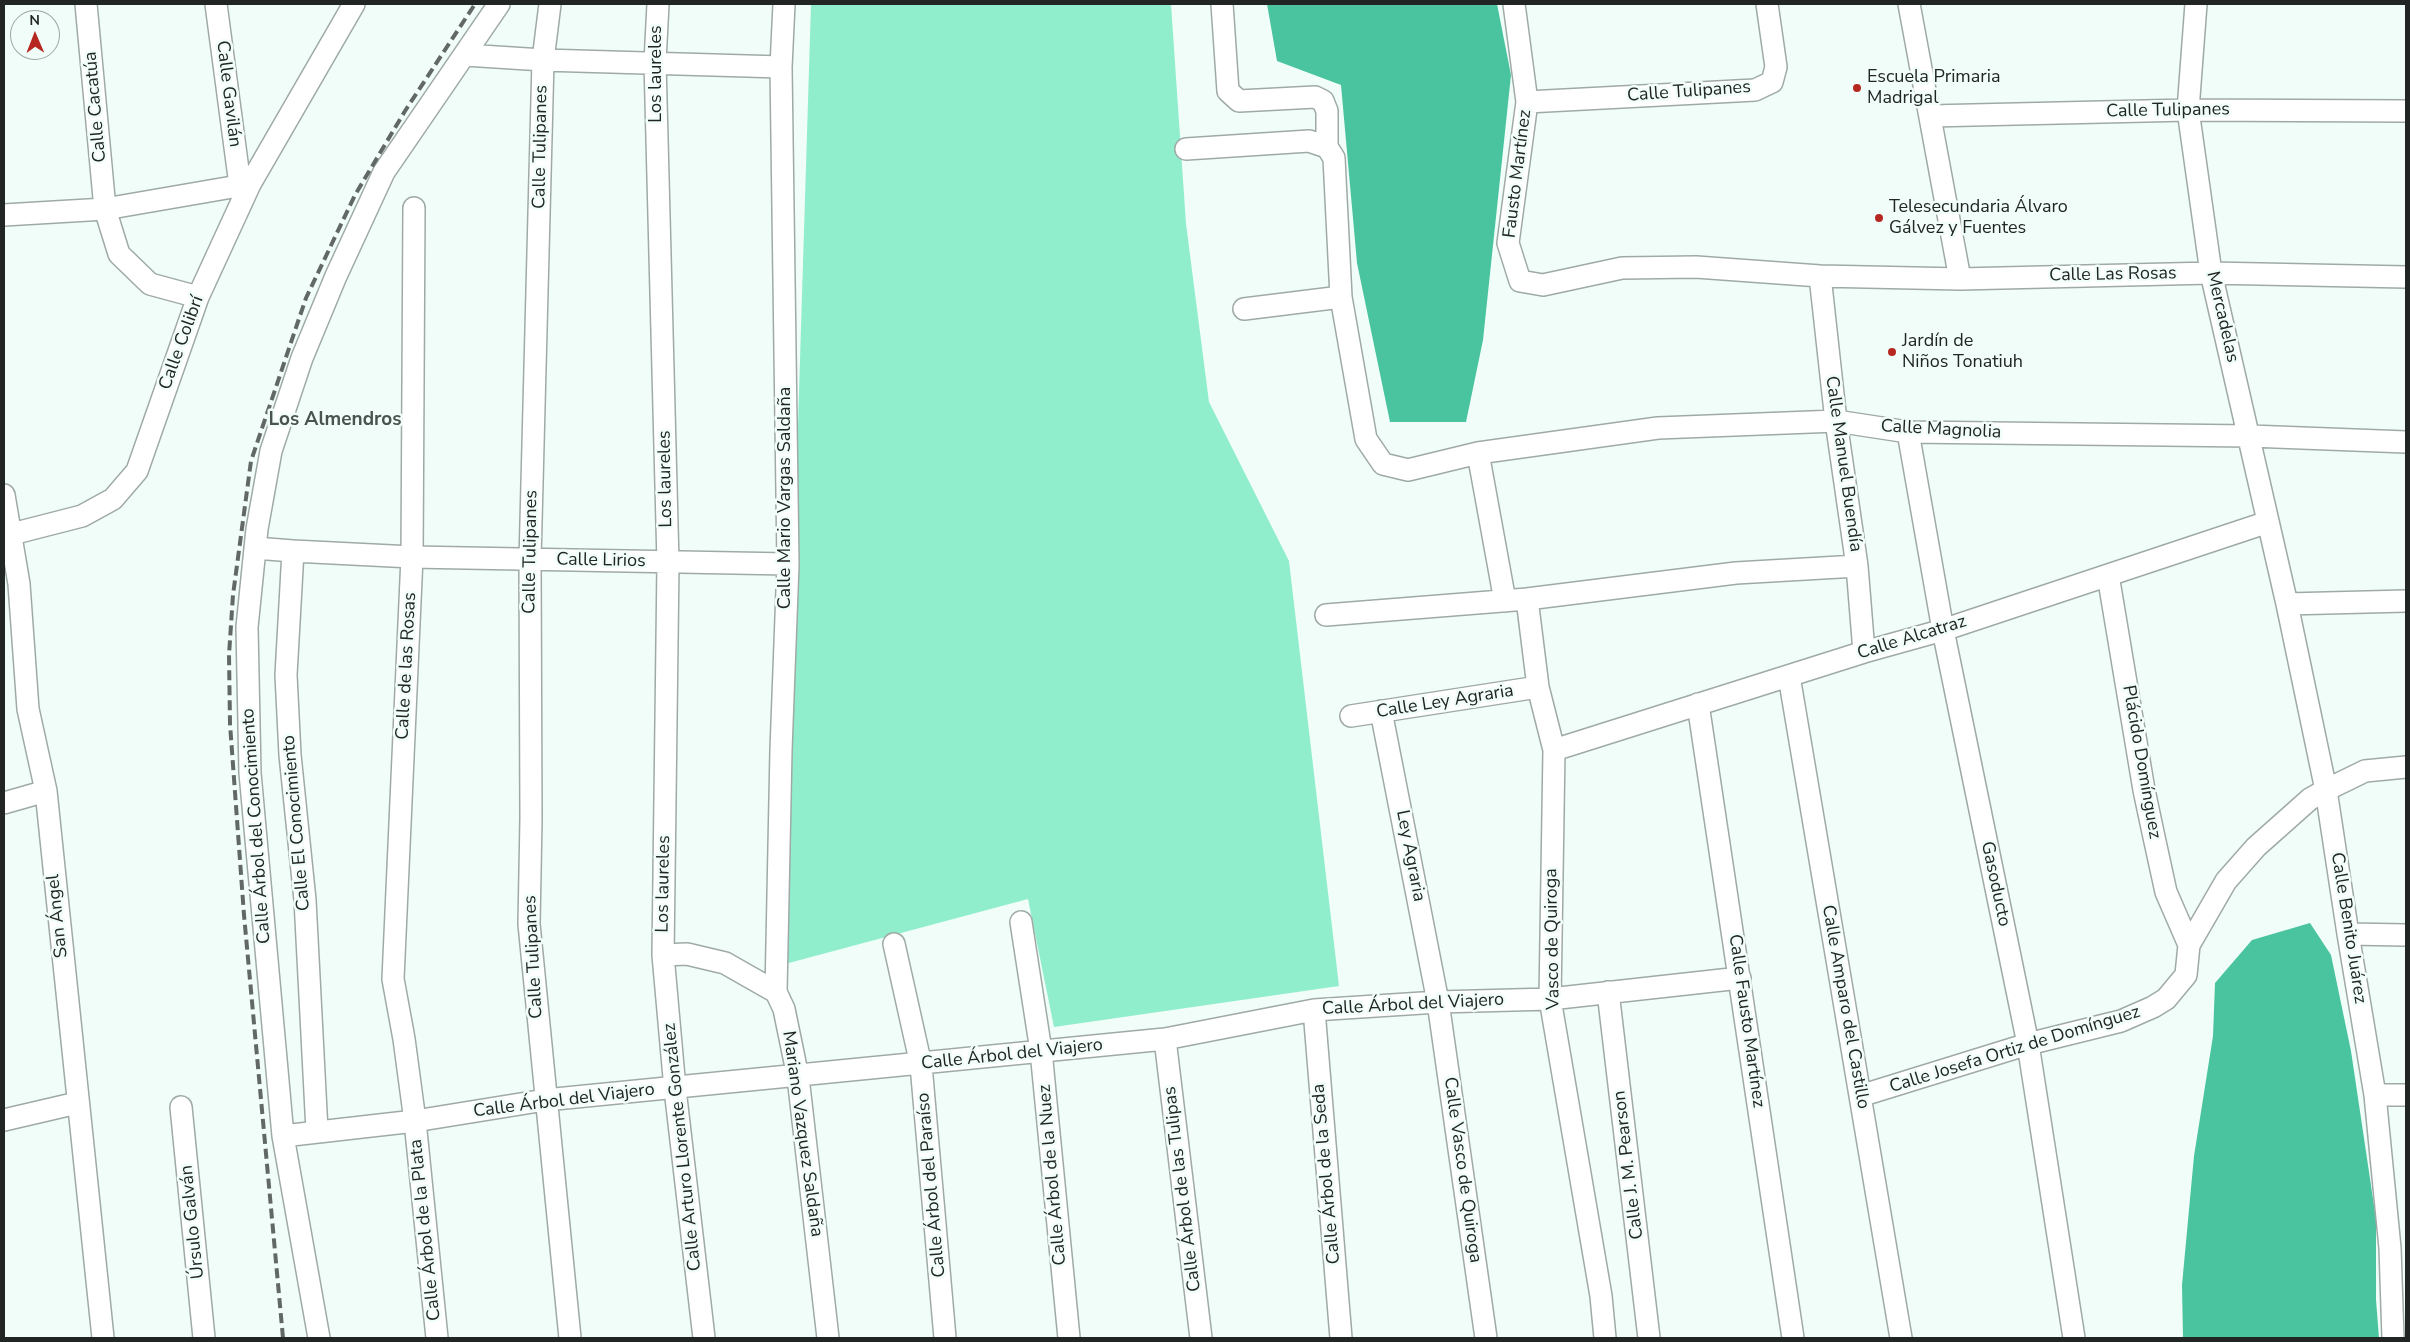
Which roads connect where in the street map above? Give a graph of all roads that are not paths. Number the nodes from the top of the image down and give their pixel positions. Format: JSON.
{"nodes":[{"id":1,"x":86,"y":4,"type":"edge"},
{"id":2,"x":216,"y":4,"type":"edge"},
{"id":3,"x":499,"y":4,"type":"edge"},
{"id":4,"x":550,"y":4,"type":"edge"},
{"id":5,"x":658,"y":4,"type":"edge"},
{"id":6,"x":784,"y":4,"type":"edge"},
{"id":7,"x":1222,"y":4,"type":"edge"},
{"id":8,"x":1514,"y":4,"type":"edge"},
{"id":9,"x":1767,"y":4,"type":"edge"},
{"id":10,"x":1910,"y":4,"type":"edge"},
{"id":11,"x":2196,"y":4,"type":"edge"},
{"id":12,"x":352,"y":5,"type":"edge"},
{"id":13,"x":465,"y":55,"type":"junction"},
{"id":14,"x":543,"y":60,"type":"junction"},
{"id":15,"x":655,"y":62,"type":"junction"},
{"id":16,"x":781,"y":67,"type":"junction"},
{"id":17,"x":1527,"y":102,"type":"junction"},
{"id":18,"x":2188,"y":110,"type":"junction"},
{"id":19,"x":2406,"y":111,"type":"edge"},
{"id":20,"x":1930,"y":116,"type":"junction"},
{"id":21,"x":1327,"y":147,"type":"junction"},
{"id":22,"x":1186,"y":149,"type":"dead end"},
{"id":23,"x":245,"y":184,"type":"junction"},
{"id":24,"x":414,"y":208,"type":"dead end"},
{"id":25,"x":105,"y":209,"type":"junction"},
{"id":26,"x":4,"y":215,"type":"edge"},
{"id":27,"x":2211,"y":273,"type":"junction"},
{"id":28,"x":1820,"y":276,"type":"junction"},
{"id":29,"x":2406,"y":277,"type":"edge"},
{"id":30,"x":1960,"y":279,"type":"junction"},
{"id":31,"x":198,"y":297,"type":"junction"},
{"id":32,"x":1341,"y":297,"type":"junction"},
{"id":33,"x":1244,"y":309,"type":"dead end"},
{"id":34,"x":1836,"y":421,"type":"junction"},
{"id":35,"x":1908,"y":432,"type":"junction"},
{"id":36,"x":2250,"y":436,"type":"junction"},
{"id":37,"x":2406,"y":442,"type":"edge"},
{"id":38,"x":1478,"y":453,"type":"junction"},
{"id":39,"x":4,"y":495,"type":"edge"},
{"id":40,"x":2268,"y":522,"type":"junction"},
{"id":41,"x":7,"y":535,"type":"edge"},
{"id":42,"x":255,"y":548,"type":"junction"},
{"id":43,"x":293,"y":551,"type":"junction"},
{"id":44,"x":412,"y":557,"type":"junction"},
{"id":45,"x":530,"y":560,"type":"junction"},
{"id":46,"x":668,"y":563,"type":"junction"},
{"id":47,"x":788,"y":564,"type":"junction"},
{"id":48,"x":1857,"y":566,"type":"junction"},
{"id":49,"x":2108,"y":575,"type":"junction"},
{"id":50,"x":1527,"y":598,"type":"junction"},
{"id":51,"x":1505,"y":601,"type":"junction"},
{"id":52,"x":2406,"y":601,"type":"edge"},
{"id":53,"x":2287,"y":604,"type":"junction"},
{"id":54,"x":1326,"y":616,"type":"dead end"},
{"id":55,"x":1943,"y":630,"type":"junction"},
{"id":56,"x":1864,"y":652,"type":"junction"},
{"id":57,"x":1789,"y":676,"type":"junction"},
{"id":58,"x":1538,"y":687,"type":"junction"},
{"id":59,"x":1698,"y":704,"type":"junction"},
{"id":60,"x":1381,"y":711,"type":"junction"},
{"id":61,"x":1351,"y":716,"type":"dead end"},
{"id":62,"x":1554,"y":750,"type":"junction"},
{"id":63,"x":2406,"y":767,"type":"edge"},
{"id":64,"x":2326,"y":790,"type":"junction"},
{"id":65,"x":46,"y":791,"type":"junction"},
{"id":66,"x":4,"y":803,"type":"edge"},
{"id":67,"x":1021,"y":922,"type":"dead end"},
{"id":68,"x":2348,"y":934,"type":"junction"},
{"id":69,"x":2406,"y":935,"type":"edge"},
{"id":70,"x":894,"y":944,"type":"dead end"},
{"id":71,"x":2189,"y":945,"type":"junction"},
{"id":72,"x":663,"y":955,"type":"junction"},
{"id":73,"x":1740,"y":978,"type":"junction"},
{"id":74,"x":776,"y":992,"type":"junction"},
{"id":75,"x":1608,"y":992,"type":"junction"},
{"id":76,"x":1550,"y":999,"type":"junction"},
{"id":77,"x":1438,"y":1002,"type":"junction"},
{"id":78,"x":1314,"y":1010,"type":"junction"},
{"id":79,"x":1165,"y":1040,"type":"junction"},
{"id":80,"x":2028,"y":1044,"type":"junction"},
{"id":81,"x":1042,"y":1051,"type":"junction"},
{"id":82,"x":922,"y":1065,"type":"junction"},
{"id":83,"x":798,"y":1077,"type":"junction"},
{"id":84,"x":675,"y":1089,"type":"junction"},
{"id":85,"x":2375,"y":1095,"type":"junction"},
{"id":86,"x":2406,"y":1095,"type":"edge"},
{"id":87,"x":1860,"y":1096,"type":"junction"},
{"id":88,"x":545,"y":1100,"type":"junction"},
{"id":89,"x":77,"y":1103,"type":"junction"},
{"id":90,"x":181,"y":1107,"type":"dead end"},
{"id":91,"x":4,"y":1120,"type":"edge"},
{"id":92,"x":415,"y":1121,"type":"junction"},
{"id":93,"x":317,"y":1132,"type":"junction"},
{"id":94,"x":283,"y":1136,"type":"junction"},
{"id":95,"x":2398,"y":1249,"type":"edge"},
{"id":96,"x":103,"y":1338,"type":"edge"},
{"id":97,"x":204,"y":1338,"type":"edge"},
{"id":98,"x":319,"y":1338,"type":"edge"},
{"id":99,"x":437,"y":1338,"type":"edge"},
{"id":100,"x":570,"y":1338,"type":"edge"},
{"id":101,"x":704,"y":1338,"type":"edge"},
{"id":102,"x":828,"y":1338,"type":"edge"},
{"id":103,"x":945,"y":1338,"type":"edge"},
{"id":104,"x":1069,"y":1338,"type":"edge"},
{"id":105,"x":1201,"y":1338,"type":"edge"},
{"id":106,"x":1341,"y":1338,"type":"edge"},
{"id":107,"x":1486,"y":1338,"type":"edge"},
{"id":108,"x":1605,"y":1338,"type":"edge"},
{"id":109,"x":1649,"y":1338,"type":"edge"},
{"id":110,"x":1793,"y":1338,"type":"edge"},
{"id":111,"x":1901,"y":1338,"type":"edge"},
{"id":112,"x":2074,"y":1338,"type":"edge"},
{"id":113,"x":2393,"y":1338,"type":"edge"}],
"edges":[{"from":1,"to":25,"type":"street","name":"Calle Cacatúa"},
{"from":2,"to":23,"type":"street","name":"Calle Gavilán"},
{"from":3,"to":13,"type":"street","name":"Calle Árbol del Conocimiento"},
{"from":4,"to":14,"type":"street","name":"Calle Tulipanes"},
{"from":5,"to":15,"type":"street","name":"Los laureles"},
{"from":6,"to":16,"type":"street","name":"Calle Mario Vargas Saldaña"},
{"from":7,"to":21,"type":"street","name":"Calle Magnolia"},
{"from":8,"to":17,"type":"street","name":"Fausto Martínez"},
{"from":9,"to":17,"type":"street","name":"Calle Tulipanes"},
{"from":10,"to":20,"type":"street"},
{"from":11,"to":18,"type":"street","name":"Mercadelas"},
{"from":12,"to":23,"type":"street","name":"Calle Colibrí"},
{"from":13,"to":14,"type":"street"},
{"from":13,"to":42,"type":"street","name":"Calle Árbol del Conocimiento"},
{"from":14,"to":15,"type":"street"},
{"from":14,"to":45,"type":"street","name":"Calle Tulipanes"},
{"from":15,"to":16,"type":"street"},
{"from":15,"to":46,"type":"street","name":"Los laureles"},
{"from":16,"to":47,"type":"street","name":"Calle Mario Vargas Saldaña"},
{"from":17,"to":28,"type":"street","name":"Fausto Martínez"},
{"from":18,"to":19,"type":"street","name":"Calle Tulipanes"},
{"from":18,"to":20,"type":"street","name":"Calle Tulipanes"},
{"from":18,"to":27,"type":"street","name":"Mercadelas"},
{"from":20,"to":30,"type":"street"},
{"from":21,"to":22,"type":"street"},
{"from":21,"to":32,"type":"street","name":"Calle Magnolia"},
{"from":23,"to":25,"type":"street"},
{"from":23,"to":31,"type":"street","name":"Calle Colibrí"},
{"from":24,"to":44,"type":"street","name":"Calle de las Rosas"},
{"from":25,"to":26,"type":"street"},
{"from":25,"to":31,"type":"street","name":"Calle Cacatúa"},
{"from":27,"to":29,"type":"street","name":"Calle Las Rosas"},
{"from":27,"to":30,"type":"street","name":"Calle Las Rosas"},
{"from":27,"to":36,"type":"street","name":"Mercadelas"},
{"from":28,"to":30,"type":"street","name":"Calle Las Rosas"},
{"from":28,"to":34,"type":"street","name":"Calle Manuel Buendía"},
{"from":31,"to":41,"type":"street","name":"Calle Colibrí"},
{"from":32,"to":33,"type":"street"},
{"from":32,"to":38,"type":"street","name":"Calle Magnolia"},
{"from":34,"to":35,"type":"street","name":"Calle Magnolia"},
{"from":34,"to":38,"type":"street","name":"Calle Magnolia"},
{"from":34,"to":48,"type":"street","name":"Calle Manuel Buendía"},
{"from":35,"to":36,"type":"street","name":"Calle Magnolia"},
{"from":35,"to":55,"type":"street","name":"Gasoducto"},
{"from":36,"to":37,"type":"street","name":"Calle Magnolia"},
{"from":36,"to":40,"type":"street","name":"Mercadelas"},
{"from":38,"to":51,"type":"street"},
{"from":39,"to":41,"type":"street","name":"San Ángel"},
{"from":40,"to":49,"type":"street","name":"Calle Alcatraz"},
{"from":40,"to":53,"type":"street","name":"Calle Benito Juárez"},
{"from":41,"to":65,"type":"street","name":"San Ángel"},
{"from":42,"to":43,"type":"street"},
{"from":42,"to":94,"type":"street","name":"Calle Árbol del Conocimiento"},
{"from":43,"to":44,"type":"street","name":"Calle Lirios"},
{"from":43,"to":93,"type":"street","name":"Calle El Conocimiento"},
{"from":44,"to":45,"type":"street","name":"Calle Lirios"},
{"from":44,"to":92,"type":"street","name":"Calle de las Rosas"},
{"from":45,"to":46,"type":"street","name":"Calle Lirios"},
{"from":45,"to":88,"type":"street","name":"Calle Tulipanes"},
{"from":46,"to":47,"type":"street","name":"Calle Lirios"},
{"from":46,"to":72,"type":"street","name":"Los laureles"},
{"from":47,"to":74,"type":"street","name":"Calle Mario Vargas Saldaña"},
{"from":48,"to":50,"type":"street"},
{"from":48,"to":56,"type":"street","name":"Calle Manuel Buendía"},
{"from":49,"to":55,"type":"street","name":"Calle Alcatraz"},
{"from":49,"to":71,"type":"street","name":"Plácido Domínguez"},
{"from":50,"to":51,"type":"street"},
{"from":50,"to":58,"type":"street","name":"Vasco de Quiroga"},
{"from":51,"to":54,"type":"street"},
{"from":52,"to":53,"type":"street"},
{"from":53,"to":64,"type":"street","name":"Calle Benito Juárez"},
{"from":55,"to":56,"type":"street","name":"Calle Alcatraz"},
{"from":55,"to":80,"type":"street","name":"Gasoducto"},
{"from":56,"to":57,"type":"street","name":"Calle Alcatraz"},
{"from":57,"to":59,"type":"street","name":"Calle Alcatraz"},
{"from":57,"to":87,"type":"street","name":"Calle Amparo del Castillo"},
{"from":58,"to":60,"type":"street","name":"Calle Ley Agraria"},
{"from":58,"to":62,"type":"street","name":"Vasco de Quiroga"},
{"from":59,"to":62,"type":"street","name":"Calle Alcatraz"},
{"from":59,"to":73,"type":"street","name":"Calle Fausto Martínez"},
{"from":60,"to":61,"type":"street","name":"Calle Ley Agraria"},
{"from":60,"to":77,"type":"street","name":"Ley Agraria"},
{"from":62,"to":76,"type":"street","name":"Vasco de Quiroga"},
{"from":63,"to":64,"type":"street","name":"Calle Josefa Ortiz de Domínguez"},
{"from":64,"to":68,"type":"street","name":"Calle Benito Juárez"},
{"from":64,"to":71,"type":"street","name":"Calle Josefa Ortiz de Domínguez"},
{"from":65,"to":66,"type":"street"},
{"from":65,"to":89,"type":"street","name":"San Ángel"},
{"from":67,"to":81,"type":"street","name":"Calle Árbol de la Nuez"},
{"from":68,"to":69,"type":"street"},
{"from":68,"to":85,"type":"street","name":"Calle Benito Juárez"},
{"from":70,"to":82,"type":"street","name":"Calle Árbol del Paraíso"},
{"from":71,"to":80,"type":"street","name":"Calle Josefa Ortiz de Domínguez"},
{"from":72,"to":74,"type":"street"},
{"from":72,"to":84,"type":"street","name":"Calle Arturo Llorente González"},
{"from":73,"to":75,"type":"street","name":"Calle Árbol del Viajero"},
{"from":73,"to":110,"type":"street","name":"Calle Fausto Martínez"},
{"from":74,"to":83,"type":"street","name":"Mariano Vazquez Saldaña"},
{"from":75,"to":76,"type":"street","name":"Calle Árbol del Viajero"},
{"from":75,"to":109,"type":"street","name":"Calle J. M. Pearson"},
{"from":76,"to":77,"type":"street","name":"Calle Árbol del Viajero"},
{"from":76,"to":108,"type":"street","name":"Vasco de Quiroga"},
{"from":77,"to":78,"type":"street","name":"Calle Árbol del Viajero"},
{"from":77,"to":107,"type":"street","name":"Calle Vasco de Quiroga"},
{"from":78,"to":79,"type":"street","name":"Calle Árbol del Viajero"},
{"from":78,"to":106,"type":"street","name":"Calle Árbol de la Seda"},
{"from":79,"to":81,"type":"street","name":"Calle Árbol del Viajero"},
{"from":79,"to":105,"type":"street","name":"Calle Árbol de las Tulipas"},
{"from":80,"to":87,"type":"street","name":"Calle Josefa Ortiz de Domínguez"},
{"from":80,"to":112,"type":"street","name":"Gasoducto"},
{"from":81,"to":82,"type":"street","name":"Calle Árbol del Viajero"},
{"from":81,"to":104,"type":"street","name":"Calle Árbol de la Nuez"},
{"from":82,"to":83,"type":"street","name":"Calle Árbol del Viajero"},
{"from":82,"to":103,"type":"street","name":"Calle Árbol del Paraíso"},
{"from":83,"to":84,"type":"street","name":"Calle Árbol del Viajero"},
{"from":83,"to":102,"type":"street","name":"Mariano Vazquez Saldaña"},
{"from":84,"to":88,"type":"street","name":"Calle Árbol del Viajero"},
{"from":84,"to":101,"type":"street","name":"Calle Arturo Llorente González"},
{"from":85,"to":86,"type":"street"},
{"from":85,"to":95,"type":"street","name":"Calle Benito Juárez"},
{"from":87,"to":111,"type":"street","name":"Calle Amparo del Castillo"},
{"from":88,"to":92,"type":"street","name":"Calle Árbol del Viajero"},
{"from":88,"to":100,"type":"street","name":"Calle Tulipanes"},
{"from":89,"to":91,"type":"street"},
{"from":89,"to":96,"type":"street","name":"San Ángel"},
{"from":90,"to":97,"type":"street","name":"Úrsulo Galván"},
{"from":92,"to":93,"type":"street","name":"Calle Árbol del Viajero"},
{"from":92,"to":99,"type":"street","name":"Calle Árbol de la Plata"},
{"from":93,"to":94,"type":"street","name":"Calle Árbol del Viajero"},
{"from":94,"to":98,"type":"street","name":"Calle Árbol del Conocimiento"},
{"from":95,"to":113,"type":"street","name":"Calle Benito Juárez"}]}
